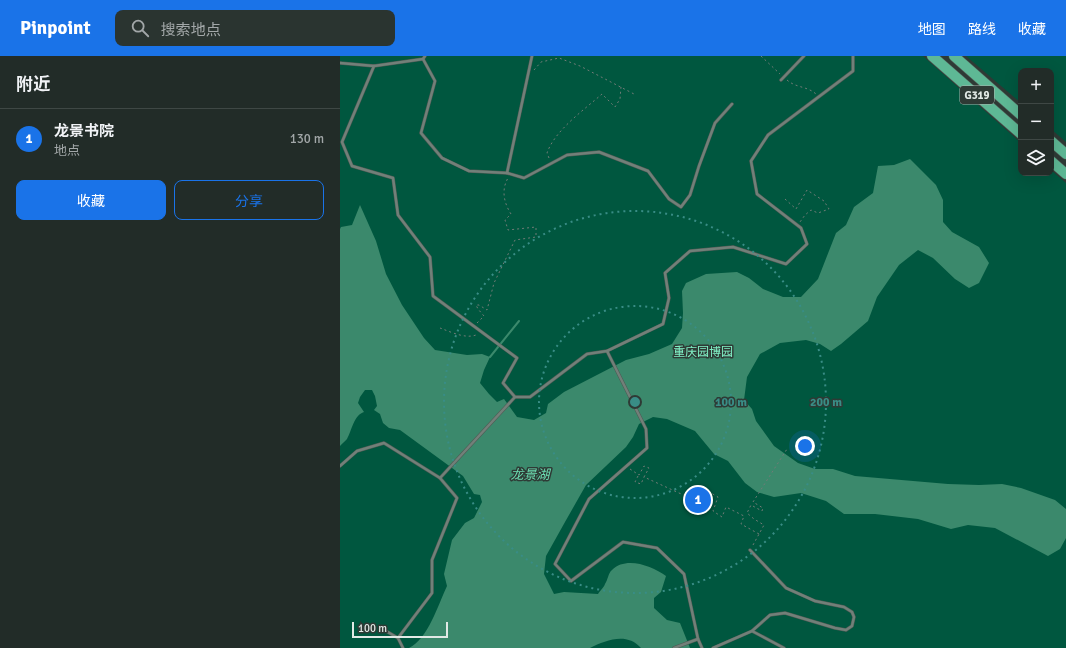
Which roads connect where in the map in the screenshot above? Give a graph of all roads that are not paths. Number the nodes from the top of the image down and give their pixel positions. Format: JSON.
{"nodes":[{"id":1,"x":532,"y":56,"type":"edge"},
{"id":2,"x":804,"y":56,"type":"edge"},
{"id":3,"x":853,"y":56,"type":"edge"},
{"id":4,"x":932,"y":56,"type":"edge"},
{"id":5,"x":954,"y":56,"type":"edge"},
{"id":6,"x":424,"y":58,"type":"edge"},
{"id":7,"x":340,"y":63,"type":"edge"},
{"id":8,"x":374,"y":66,"type":"junction"},
{"id":9,"x":781,"y":80,"type":"dead end"},
{"id":10,"x":732,"y":104,"type":"dead end"},
{"id":11,"x":1018,"y":112,"type":"edge"},
{"id":12,"x":1018,"y":131,"type":"edge"},
{"id":13,"x":1054,"y":144,"type":"edge"},
{"id":14,"x":1066,"y":154,"type":"edge"},
{"id":15,"x":1054,"y":164,"type":"edge"},
{"id":16,"x":509,"y":174,"type":"junction"},
{"id":17,"x":1066,"y":174,"type":"edge"},
{"id":18,"x":607,"y":351,"type":"junction"},
{"id":19,"x":515,"y":397,"type":"junction"},
{"id":20,"x":340,"y":466,"type":"edge"},
{"id":21,"x":440,"y":478,"type":"junction"},
{"id":22,"x":750,"y":550,"type":"road end"},
{"id":23,"x":386,"y":631,"type":"dead end"},
{"id":24,"x":752,"y":631,"type":"junction"},
{"id":25,"x":398,"y":638,"type":"junction"},
{"id":26,"x":698,"y":639,"type":"junction"},
{"id":27,"x":402,"y":647,"type":"edge"},
{"id":28,"x":674,"y":648,"type":"edge"},
{"id":29,"x":702,"y":648,"type":"edge"},
{"id":30,"x":713,"y":648,"type":"edge"},
{"id":31,"x":784,"y":648,"type":"edge"}],
"edges":[{"from":1,"to":16,"type":"lane"},
{"from":2,"to":9,"type":"lane"},
{"from":3,"to":18,"type":"lane"},
{"from":4,"to":12,"type":"highway","number":"G319"},
{"from":5,"to":11,"type":"highway","number":"G319"},
{"from":6,"to":8,"type":"lane"},
{"from":6,"to":16,"type":"lane"},
{"from":7,"to":8,"type":"lane"},
{"from":8,"to":19,"type":"lane"},
{"from":10,"to":16,"type":"lane"},
{"from":13,"to":14,"type":"highway"},
{"from":15,"to":17,"type":"highway"},
{"from":18,"to":19,"type":"lane"},
{"from":18,"to":26,"type":"lane"},
{"from":19,"to":21,"type":"lane"},
{"from":20,"to":21,"type":"lane"},
{"from":21,"to":25,"type":"lane"},
{"from":22,"to":24,"type":"lane"},
{"from":23,"to":25,"type":"lane"},
{"from":24,"to":30,"type":"lane"},
{"from":24,"to":31,"type":"lane"},
{"from":25,"to":27,"type":"lane"},
{"from":26,"to":28,"type":"lane"},
{"from":26,"to":29,"type":"lane"}]}
